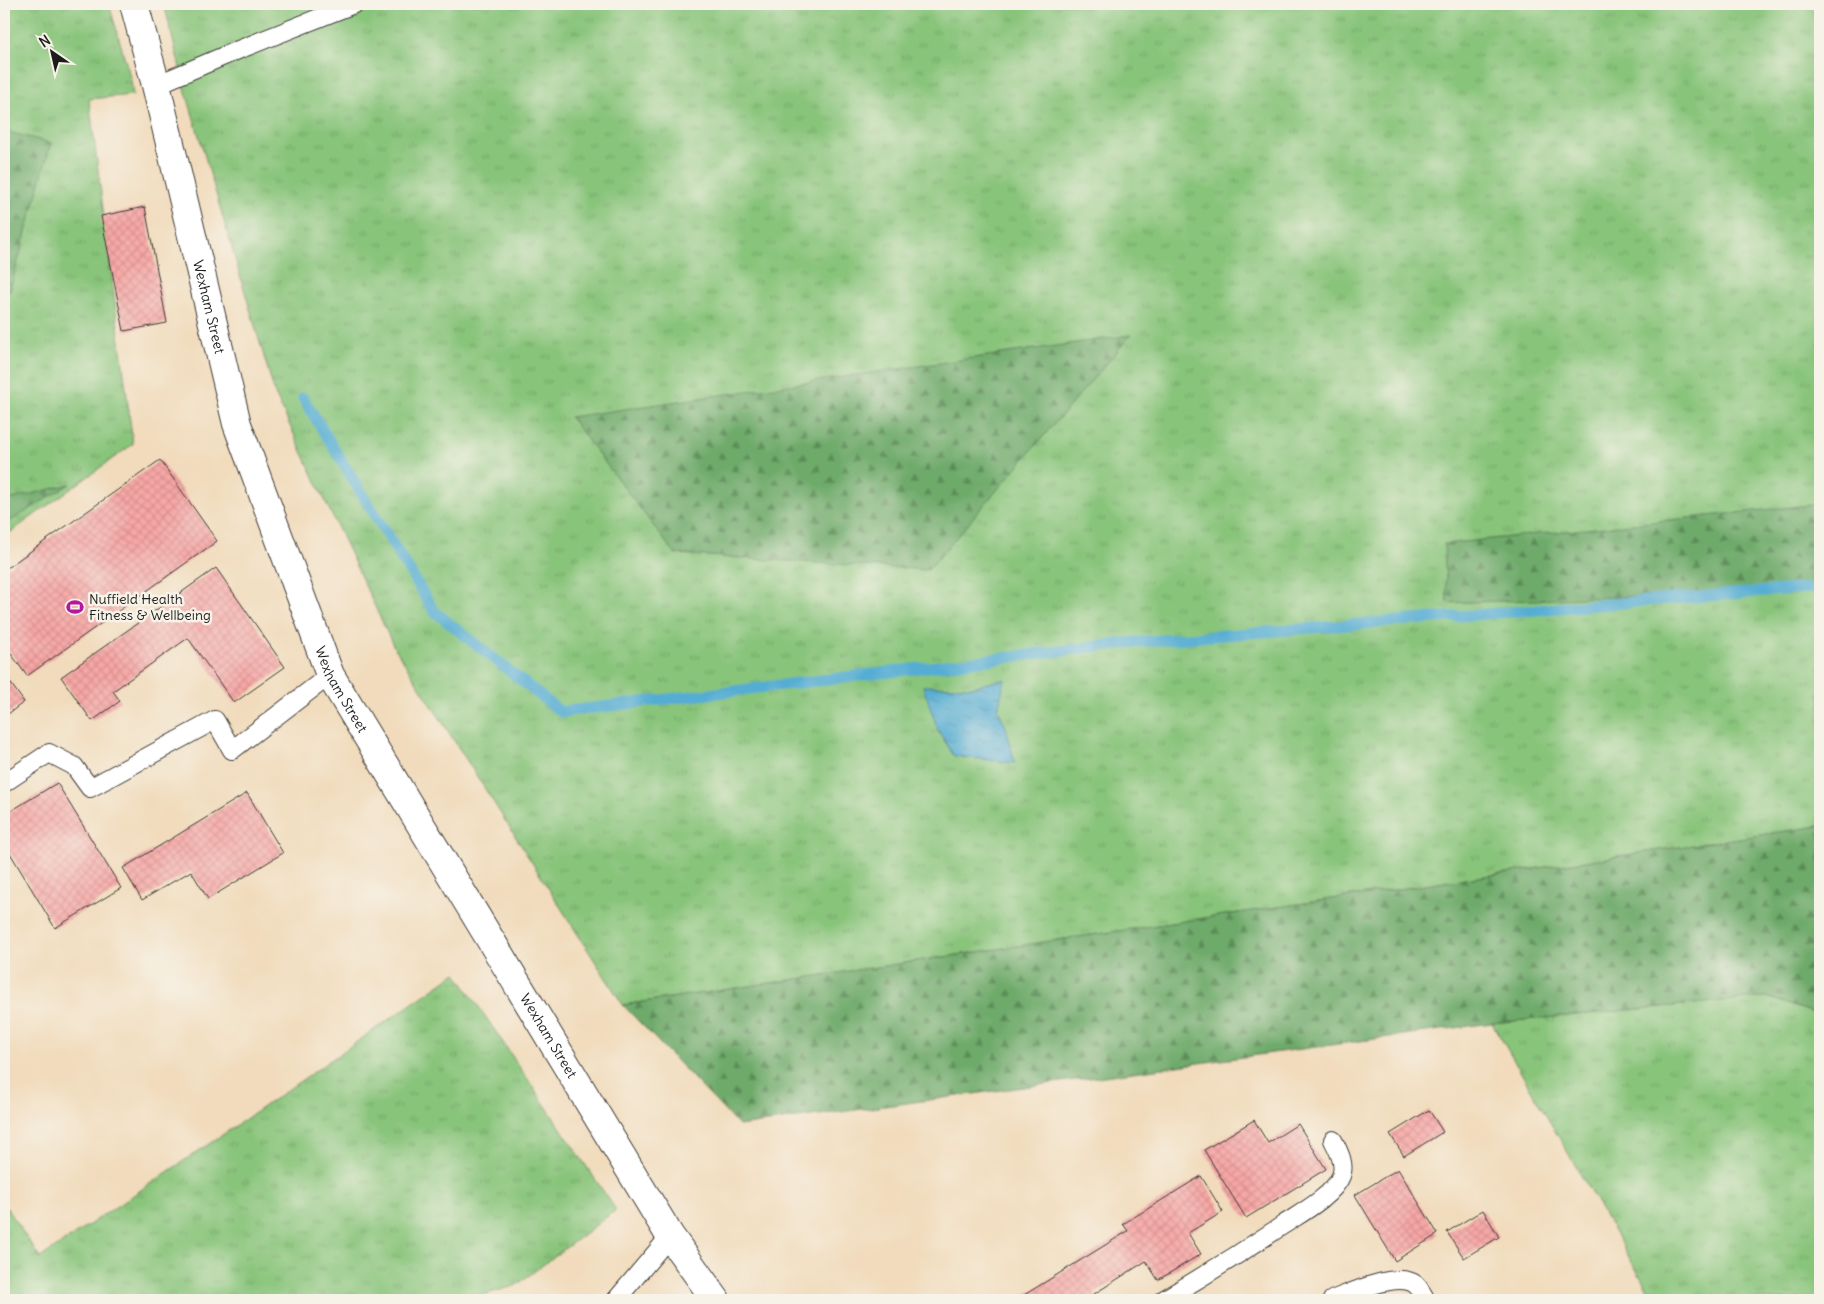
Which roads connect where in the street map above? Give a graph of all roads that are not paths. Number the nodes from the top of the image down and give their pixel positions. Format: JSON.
{"nodes":[{"id":1,"x":134,"y":4,"type":"edge"},
{"id":2,"x":354,"y":4,"type":"edge"},
{"id":3,"x":156,"y":85,"type":"junction"},
{"id":4,"x":330,"y":675,"type":"junction"},
{"id":5,"x":4,"y":783,"type":"edge"},
{"id":6,"x":1332,"y":1140,"type":"dead end"},
{"id":7,"x":670,"y":1236,"type":"junction"},
{"id":8,"x":616,"y":1300,"type":"edge"},
{"id":9,"x":716,"y":1300,"type":"edge"},
{"id":10,"x":1163,"y":1300,"type":"edge"},
{"id":11,"x":1332,"y":1300,"type":"edge"},
{"id":12,"x":1426,"y":1300,"type":"edge"}],
"edges":[{"from":1,"to":3,"type":"street","name":"Wexham Street"},
{"from":2,"to":3,"type":"lane"},
{"from":3,"to":4,"type":"street","name":"Wexham Street"},
{"from":4,"to":5,"type":"lane"},
{"from":4,"to":7,"type":"street","name":"Wexham Street"},
{"from":6,"to":10,"type":"lane"},
{"from":7,"to":8,"type":"lane"},
{"from":7,"to":9,"type":"street","name":"Wexham Street"},
{"from":11,"to":12,"type":"lane"}]}
